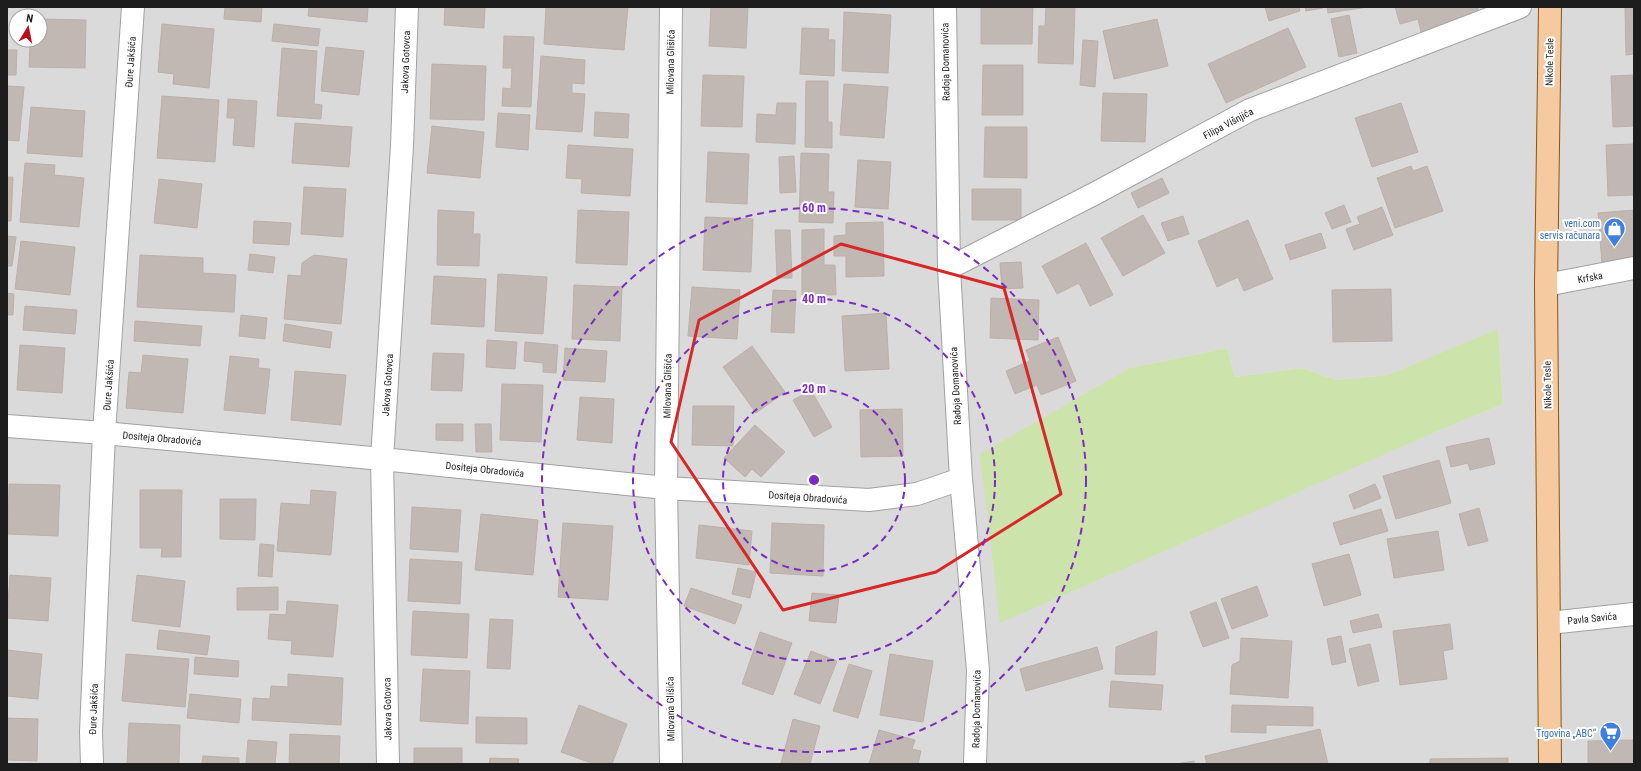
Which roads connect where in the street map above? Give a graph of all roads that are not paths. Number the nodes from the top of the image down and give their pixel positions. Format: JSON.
{"nodes":[{"id":1,"x":134,"y":7,"type":"edge"},
{"id":2,"x":407,"y":7,"type":"edge"},
{"id":3,"x":671,"y":7,"type":"edge"},
{"id":4,"x":945,"y":7,"type":"edge"},
{"id":5,"x":1520,"y":7,"type":"edge"},
{"id":6,"x":1550,"y":7,"type":"edge"},
{"id":7,"x":949,"y":268,"type":"junction"},
{"id":8,"x":1634,"y":268,"type":"edge"},
{"id":9,"x":1546,"y":285,"type":"junction"},
{"id":10,"x":7,"y":426,"type":"edge"},
{"id":11,"x":104,"y":433,"type":"junction"},
{"id":12,"x":382,"y":458,"type":"junction"},
{"id":13,"x":961,"y":479,"type":"junction"},
{"id":14,"x":666,"y":488,"type":"junction"},
{"id":15,"x":1634,"y":614,"type":"edge"},
{"id":16,"x":1549,"y":623,"type":"junction"},
{"id":17,"x":92,"y":764,"type":"edge"},
{"id":18,"x":388,"y":764,"type":"edge"},
{"id":19,"x":671,"y":764,"type":"edge"},
{"id":20,"x":975,"y":764,"type":"edge"},
{"id":21,"x":1550,"y":764,"type":"edge"}],
"edges":[{"from":1,"to":11,"type":"street","name":"Đure Jakšića"},
{"from":2,"to":12,"type":"street","name":"Jakova Gotovca"},
{"from":3,"to":14,"type":"street","name":"Milovana Glišića"},
{"from":4,"to":7,"type":"street","name":"Radoja Domanovića"},
{"from":5,"to":7,"type":"street","name":"Filipa Višnjića"},
{"from":6,"to":9,"type":"main road","name":"Nikole Tesle"},
{"from":7,"to":13,"type":"street","name":"Radoja Domanovića"},
{"from":8,"to":9,"type":"street","name":"Krfska"},
{"from":9,"to":16,"type":"main road","name":"Nikole Tesle"},
{"from":10,"to":11,"type":"street","name":"Dositeja Obradovića"},
{"from":11,"to":12,"type":"street","name":"Dositeja Obradovića"},
{"from":11,"to":17,"type":"street","name":"Đure Jakšića"},
{"from":12,"to":14,"type":"street","name":"Dositeja Obradovića"},
{"from":12,"to":18,"type":"street","name":"Jakova Gotovca"},
{"from":13,"to":14,"type":"street","name":"Dositeja Obradovića"},
{"from":13,"to":20,"type":"street","name":"Radoja Domanovića"},
{"from":14,"to":19,"type":"street","name":"Milovana Glišića"},
{"from":15,"to":16,"type":"street","name":"Pavla Savića"},
{"from":16,"to":21,"type":"main road","name":"Nikole Tesle"}]}
